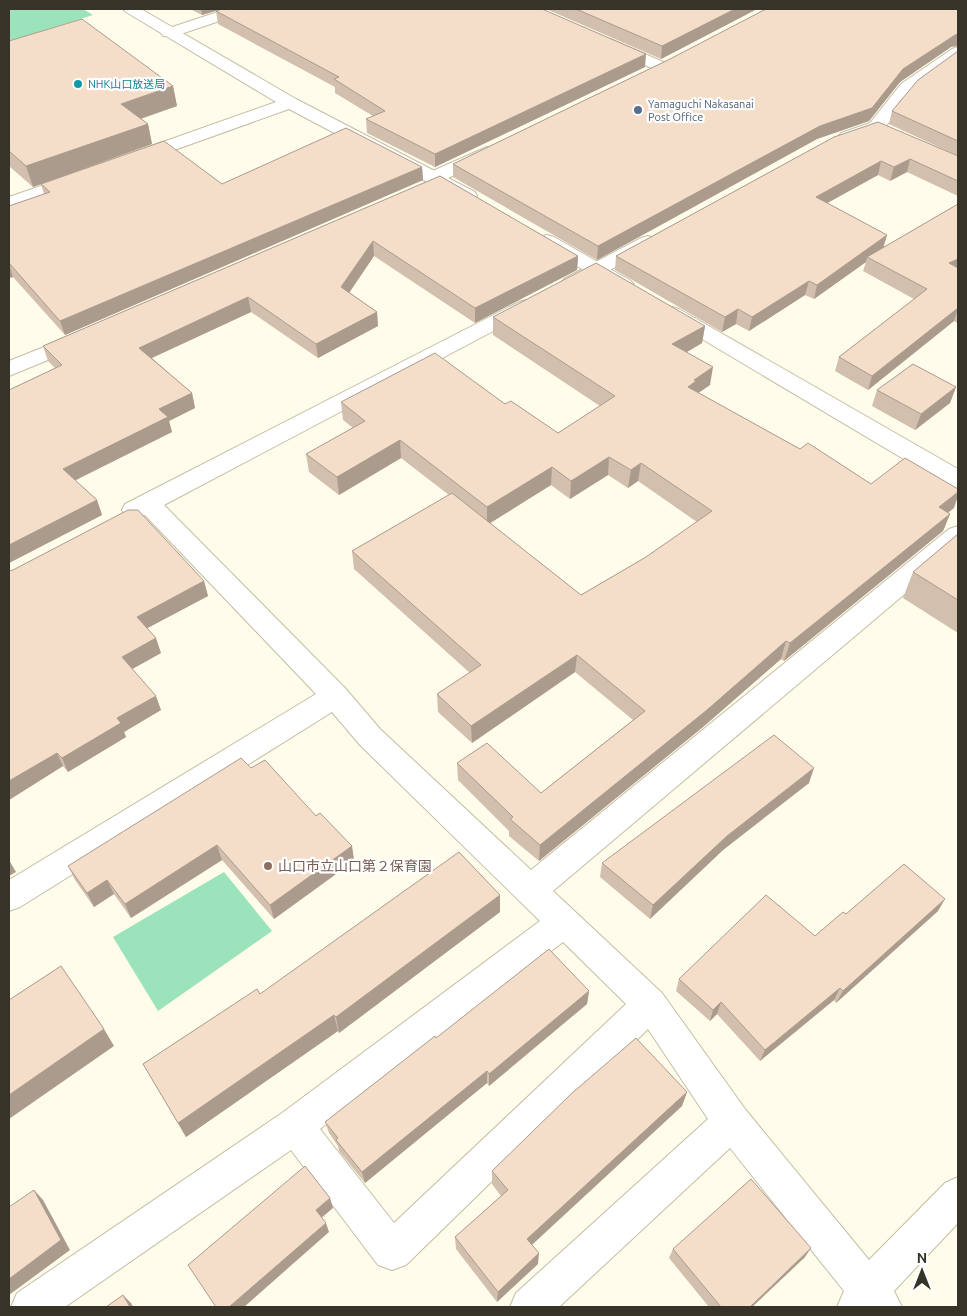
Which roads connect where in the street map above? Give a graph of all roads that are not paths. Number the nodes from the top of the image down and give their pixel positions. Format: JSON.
{"nodes":[{"id":1,"x":131,"y":9,"type":"edge"},
{"id":2,"x":241,"y":9,"type":"edge"},
{"id":3,"x":169,"y":32,"type":"junction"},
{"id":4,"x":592,"y":36,"type":"edge"},
{"id":5,"x":958,"y":52,"type":"edge"},
{"id":6,"x":679,"y":58,"type":"edge"},
{"id":7,"x":662,"y":67,"type":"junction"},
{"id":8,"x":645,"y":75,"type":"edge"},
{"id":9,"x":290,"y":103,"type":"junction"},
{"id":10,"x":833,"y":142,"type":"edge"},
{"id":11,"x":500,"y":146,"type":"edge"},
{"id":12,"x":121,"y":163,"type":"edge"},
{"id":13,"x":93,"y":173,"type":"edge"},
{"id":14,"x":439,"y":179,"type":"junction"},
{"id":15,"x":415,"y":193,"type":"edge"},
{"id":16,"x":9,"y":203,"type":"edge"},
{"id":17,"x":485,"y":206,"type":"edge"},
{"id":18,"x":528,"y":230,"type":"edge"},
{"id":19,"x":667,"y":231,"type":"edge"},
{"id":20,"x":597,"y":270,"type":"junction"},
{"id":21,"x":98,"y":331,"type":"edge"},
{"id":22,"x":9,"y":370,"type":"edge"},
{"id":23,"x":958,"y":480,"type":"edge"},
{"id":24,"x":148,"y":502,"type":"junction"},
{"id":25,"x":113,"y":521,"type":"edge"},
{"id":26,"x":958,"y":536,"type":"edge"},
{"id":27,"x":335,"y":696,"type":"junction"},
{"id":28,"x":532,"y":890,"type":"junction"},
{"id":29,"x":9,"y":897,"type":"edge"},
{"id":30,"x":564,"y":922,"type":"junction"},
{"id":31,"x":650,"y":1004,"type":"junction"},
{"id":32,"x":732,"y":1122,"type":"junction"},
{"id":33,"x":295,"y":1126,"type":"junction"},
{"id":34,"x":958,"y":1196,"type":"edge"},
{"id":35,"x":869,"y":1302,"type":"edge"},
{"id":36,"x":31,"y":1307,"type":"edge"},
{"id":37,"x":530,"y":1307,"type":"edge"}],
"edges":[{"from":1,"to":3,"type":"street"},
{"from":2,"to":3,"type":"street"},
{"from":3,"to":9,"type":"street"},
{"from":4,"to":7,"type":"street"},
{"from":5,"to":10,"type":"street"},
{"from":6,"to":7,"type":"street"},
{"from":7,"to":8,"type":"street"},
{"from":9,"to":12,"type":"street"},
{"from":9,"to":14,"type":"street"},
{"from":11,"to":14,"type":"street"},
{"from":13,"to":16,"type":"street"},
{"from":14,"to":15,"type":"street"},
{"from":14,"to":17,"type":"street"},
{"from":18,"to":20,"type":"street"},
{"from":19,"to":20,"type":"street"},
{"from":20,"to":23,"type":"street"},
{"from":20,"to":24,"type":"street"},
{"from":21,"to":22,"type":"street"},
{"from":24,"to":25,"type":"street"},
{"from":24,"to":27,"type":"street"},
{"from":26,"to":28,"type":"street"},
{"from":27,"to":28,"type":"street"},
{"from":27,"to":29,"type":"street"},
{"from":28,"to":30,"type":"street"},
{"from":30,"to":31,"type":"street"},
{"from":30,"to":33,"type":"street"},
{"from":31,"to":32,"type":"street"},
{"from":31,"to":33,"type":"street"},
{"from":32,"to":35,"type":"street"},
{"from":32,"to":37,"type":"street"},
{"from":33,"to":36,"type":"street"},
{"from":34,"to":35,"type":"street"}]}
